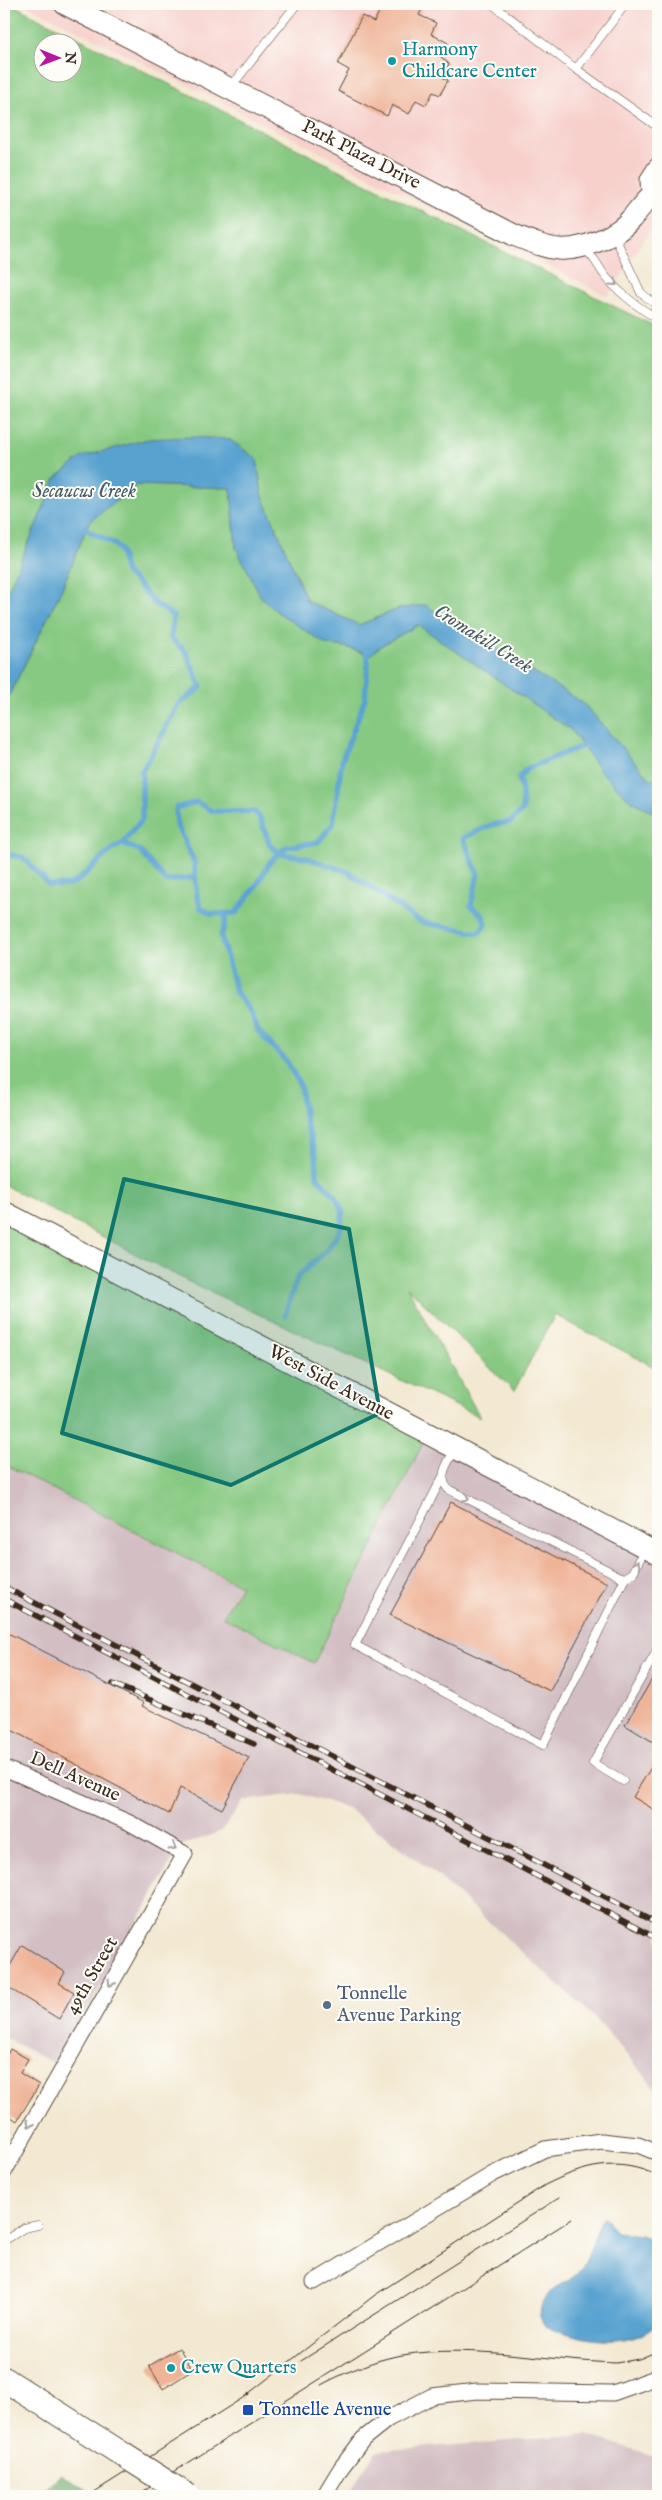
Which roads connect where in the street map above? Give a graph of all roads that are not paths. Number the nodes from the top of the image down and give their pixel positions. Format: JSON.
{"nodes":[{"id":1,"x":65,"y":4,"type":"edge"},
{"id":2,"x":297,"y":4,"type":"edge"},
{"id":3,"x":492,"y":4,"type":"edge"},
{"id":4,"x":624,"y":6,"type":"dead end"},
{"id":5,"x":576,"y":68,"type":"junction"},
{"id":6,"x":230,"y":88,"type":"junction"},
{"id":7,"x":658,"y":127,"type":"edge"},
{"id":8,"x":658,"y":169,"type":"edge"},
{"id":9,"x":655,"y":194,"type":"edge"},
{"id":10,"x":614,"y":234,"type":"junction"},
{"id":11,"x":582,"y":248,"type":"junction"},
{"id":12,"x":658,"y":306,"type":"edge"},
{"id":13,"x":658,"y":319,"type":"edge"},
{"id":14,"x":4,"y":1212,"type":"edge"},
{"id":15,"x":456,"y":1448,"type":"junction"},
{"id":16,"x":442,"y":1478,"type":"junction"},
{"id":17,"x":652,"y":1551,"type":"edge"},
{"id":18,"x":624,"y":1578,"type":"junction"},
{"id":19,"x":658,"y":1649,"type":"edge"},
{"id":20,"x":4,"y":1768,"type":"edge"},
{"id":21,"x":623,"y":1781,"type":"dead end"},
{"id":22,"x":130,"y":1823,"type":"joint"},
{"id":23,"x":8,"y":2151,"type":"edge"},
{"id":24,"x":658,"y":2153,"type":"edge"},
{"id":25,"x":4,"y":2172,"type":"edge"},
{"id":26,"x":38,"y":2225,"type":"dead end"},
{"id":27,"x":4,"y":2241,"type":"edge"},
{"id":28,"x":314,"y":2282,"type":"dead end"},
{"id":29,"x":658,"y":2377,"type":"edge"},
{"id":30,"x":4,"y":2378,"type":"edge"},
{"id":31,"x":188,"y":2496,"type":"edge"},
{"id":32,"x":324,"y":2496,"type":"edge"}],
"edges":[{"from":1,"to":6,"type":"street","name":"Park Plaza Drive"},
{"from":2,"to":6,"type":"lane"},
{"from":3,"to":5,"type":"lane"},
{"from":4,"to":5,"type":"lane"},
{"from":5,"to":7,"type":"lane"},
{"from":6,"to":11,"type":"street","name":"Park Plaza Drive"},
{"from":8,"to":9,"type":"street","name":"Park Plaza Drive"},
{"from":9,"to":10,"type":"street","name":"Park Plaza Drive"},
{"from":10,"to":11,"type":"street","name":"Park Plaza Drive"},
{"from":10,"to":12,"type":"lane"},
{"from":11,"to":13,"type":"lane","one_way":true},
{"from":14,"to":15,"type":"street","name":"West Side Avenue"},
{"from":15,"to":16,"type":"lane"},
{"from":15,"to":17,"type":"street","name":"West Side Avenue"},
{"from":16,"to":18,"type":"lane","one_way":true},
{"from":16,"to":18,"type":"lane"},
{"from":18,"to":17,"type":"lane","one_way":true},
{"from":19,"to":21,"type":"lane"},
{"from":20,"to":22,"type":"street","name":"Dell Avenue"},
{"from":22,"to":23,"type":"street","name":"49th Street","one_way":true},
{"from":23,"to":25,"type":"street","name":"49th Street"},
{"from":24,"to":28,"type":"street"},
{"from":26,"to":27,"type":"lane"},
{"from":29,"to":32,"type":"street"},
{"from":30,"to":31,"type":"main road","bridge":true}]}
